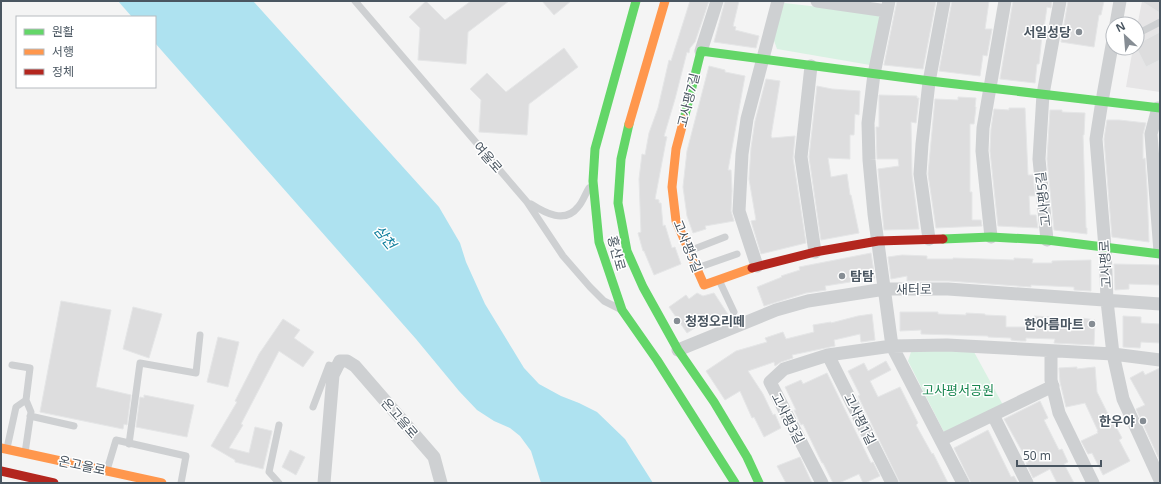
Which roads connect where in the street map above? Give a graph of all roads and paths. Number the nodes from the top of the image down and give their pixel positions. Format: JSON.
{"nodes":[{"id":1,"x":355,"y":1,"type":"edge"},
{"id":2,"x":636,"y":1,"type":"edge"},
{"id":3,"x":665,"y":1,"type":"edge"},
{"id":4,"x":717,"y":1,"type":"edge"},
{"id":5,"x":778,"y":1,"type":"edge"},
{"id":6,"x":944,"y":1,"type":"edge"},
{"id":7,"x":1120,"y":1,"type":"edge"},
{"id":8,"x":824,"y":2,"type":"edge"},
{"id":9,"x":888,"y":6,"type":"edge"},
{"id":10,"x":1004,"y":6,"type":"edge"},
{"id":11,"x":1059,"y":7,"type":"edge"},
{"id":12,"x":1117,"y":16,"type":"edge"},
{"id":13,"x":1160,"y":22,"type":"edge"},
{"id":14,"x":1145,"y":30,"type":"edge"},
{"id":15,"x":701,"y":51,"type":"junction"},
{"id":16,"x":1110,"y":56,"type":"edge"},
{"id":17,"x":762,"y":60,"type":"junction"},
{"id":18,"x":811,"y":66,"type":"junction"},
{"id":19,"x":874,"y":74,"type":"junction"},
{"id":20,"x":929,"y":82,"type":"junction"},
{"id":21,"x":990,"y":88,"type":"junction"},
{"id":22,"x":1043,"y":94,"type":"junction"},
{"id":23,"x":1102,"y":101,"type":"junction"},
{"id":24,"x":1159,"y":108,"type":"edge"},
{"id":25,"x":676,"y":149,"type":"joint"},
{"id":26,"x":593,"y":181,"type":"junction"},
{"id":27,"x":527,"y":202,"type":"junction"},
{"id":28,"x":725,"y":237,"type":"dead end"},
{"id":29,"x":991,"y":237,"type":"junction"},
{"id":30,"x":929,"y":238,"type":"junction"},
{"id":31,"x":1047,"y":240,"type":"junction"},
{"id":32,"x":878,"y":241,"type":"junction"},
{"id":33,"x":1105,"y":248,"type":"junction"},
{"id":34,"x":689,"y":251,"type":"junction"},
{"id":35,"x":815,"y":252,"type":"junction"},
{"id":36,"x":1160,"y":253,"type":"edge"},
{"id":37,"x":737,"y":254,"type":"dead end"},
{"id":38,"x":757,"y":266,"type":"junction"},
{"id":39,"x":696,"y":268,"type":"junction"},
{"id":40,"x":719,"y":280,"type":"junction"},
{"id":41,"x":885,"y":289,"type":"junction"},
{"id":42,"x":1107,"y":301,"type":"junction"},
{"id":43,"x":1160,"y":304,"type":"edge"},
{"id":44,"x":622,"y":310,"type":"junction"},
{"id":45,"x":734,"y":312,"type":"dead end"},
{"id":46,"x":200,"y":335,"type":"dead end"},
{"id":47,"x":892,"y":346,"type":"junction"},
{"id":48,"x":678,"y":350,"type":"junction"},
{"id":49,"x":1051,"y":351,"type":"junction"},
{"id":50,"x":1113,"y":354,"type":"junction"},
{"id":51,"x":828,"y":355,"type":"junction"},
{"id":52,"x":1160,"y":360,"type":"edge"},
{"id":53,"x":342,"y":364,"type":"junction"},
{"id":54,"x":12,"y":366,"type":"dead end"},
{"id":55,"x":1053,"y":386,"type":"junction"},
{"id":56,"x":26,"y":400,"type":"junction"},
{"id":57,"x":313,"y":407,"type":"dead end"},
{"id":58,"x":993,"y":415,"type":"junction"},
{"id":59,"x":30,"y":416,"type":"junction"},
{"id":60,"x":279,"y":425,"type":"dead end"},
{"id":61,"x":74,"y":426,"type":"dead end"},
{"id":62,"x":941,"y":440,"type":"junction"},
{"id":63,"x":129,"y":444,"type":"junction"},
{"id":64,"x":4,"y":449,"type":"edge"},
{"id":65,"x":25,"y":453,"type":"junction"},
{"id":66,"x":107,"y":471,"type":"junction"},
{"id":67,"x":1,"y":472,"type":"edge"},
{"id":68,"x":1160,"y":480,"type":"edge"},
{"id":69,"x":54,"y":483,"type":"edge"},
{"id":70,"x":104,"y":483,"type":"edge"},
{"id":71,"x":162,"y":483,"type":"edge"},
{"id":72,"x":181,"y":483,"type":"edge"},
{"id":73,"x":279,"y":483,"type":"edge"},
{"id":74,"x":324,"y":483,"type":"edge"},
{"id":75,"x":441,"y":483,"type":"edge"},
{"id":76,"x":735,"y":483,"type":"edge"},
{"id":77,"x":759,"y":483,"type":"edge"},
{"id":78,"x":822,"y":483,"type":"edge"},
{"id":79,"x":892,"y":483,"type":"edge"},
{"id":80,"x":963,"y":483,"type":"edge"},
{"id":81,"x":1027,"y":483,"type":"edge"},
{"id":82,"x":1093,"y":483,"type":"edge"}],
"edges":[{"from":1,"to":27,"type":"lane","name":"여울로"},
{"from":2,"to":26,"type":"street","name":"홍산로"},
{"from":3,"to":48,"type":"street","name":"홍산로"},
{"from":4,"to":15,"type":"street","name":"고사평7길"},
{"from":5,"to":17,"type":"street"},
{"from":6,"to":20,"type":"street"},
{"from":7,"to":12,"type":"street"},
{"from":8,"to":9,"type":"street"},
{"from":9,"to":19,"type":"street"},
{"from":10,"to":21,"type":"street"},
{"from":11,"to":22,"type":"street"},
{"from":13,"to":14,"type":"lane"},
{"from":15,"to":17,"type":"street"},
{"from":15,"to":25,"type":"street","name":"고사평7길"},
{"from":16,"to":23,"type":"street","name":"고사평로"},
{"from":17,"to":18,"type":"street"},
{"from":17,"to":38,"type":"street"},
{"from":18,"to":19,"type":"street"},
{"from":18,"to":35,"type":"street"},
{"from":19,"to":20,"type":"street"},
{"from":19,"to":32,"type":"street"},
{"from":20,"to":21,"type":"street"},
{"from":20,"to":30,"type":"street"},
{"from":21,"to":22,"type":"street"},
{"from":21,"to":29,"type":"street"},
{"from":22,"to":23,"type":"street"},
{"from":22,"to":31,"type":"street","name":"고사평5길"},
{"from":23,"to":24,"type":"street"},
{"from":23,"to":33,"type":"street","name":"고사평로"},
{"from":24,"to":36,"type":"street"},
{"from":25,"to":34,"type":"street","name":"고사평5길"},
{"from":26,"to":27,"type":"lane"},
{"from":26,"to":44,"type":"street","name":"홍산로"},
{"from":27,"to":44,"type":"lane","name":"여울로"},
{"from":28,"to":34,"type":"lane"},
{"from":29,"to":30,"type":"street","name":"고사평5길"},
{"from":29,"to":31,"type":"street","name":"고사평5길"},
{"from":30,"to":32,"type":"street","name":"고사평5길"},
{"from":31,"to":33,"type":"street","name":"고사평5길"},
{"from":32,"to":35,"type":"street","name":"고사평5길"},
{"from":32,"to":41,"type":"street"},
{"from":33,"to":36,"type":"street","name":"고사평5길"},
{"from":33,"to":42,"type":"street","name":"고사평로"},
{"from":34,"to":39,"type":"street","name":"고사평5길"},
{"from":35,"to":38,"type":"street","name":"고사평5길"},
{"from":37,"to":39,"type":"lane"},
{"from":38,"to":40,"type":"street","name":"고사평5길"},
{"from":39,"to":40,"type":"street","name":"고사평5길"},
{"from":40,"to":45,"type":"lane"},
{"from":41,"to":42,"type":"street","name":"새터로"},
{"from":41,"to":47,"type":"street"},
{"from":41,"to":48,"type":"street","name":"새터로"},
{"from":42,"to":43,"type":"street","name":"새터로"},
{"from":42,"to":50,"type":"street","name":"고사평로"},
{"from":44,"to":76,"type":"street","name":"홍산로"},
{"from":46,"to":63,"type":"lane"},
{"from":47,"to":49,"type":"street","name":"고사평3길"},
{"from":47,"to":51,"type":"street","name":"고사평3길"},
{"from":47,"to":62,"type":"street"},
{"from":48,"to":77,"type":"street","name":"홍산로"},
{"from":49,"to":50,"type":"street","name":"고사평3길"},
{"from":49,"to":55,"type":"street"},
{"from":50,"to":52,"type":"street","name":"고사평3길"},
{"from":50,"to":68,"type":"street","name":"고사평로"},
{"from":51,"to":78,"type":"street","name":"고사평3길"},
{"from":51,"to":79,"type":"street","name":"고사평1길"},
{"from":53,"to":57,"type":"lane"},
{"from":53,"to":74,"type":"street"},
{"from":53,"to":75,"type":"street","name":"온고을로"},
{"from":54,"to":56,"type":"lane"},
{"from":55,"to":58,"type":"street"},
{"from":55,"to":82,"type":"street"},
{"from":56,"to":59,"type":"lane"},
{"from":56,"to":64,"type":"lane"},
{"from":58,"to":62,"type":"street"},
{"from":58,"to":81,"type":"street"},
{"from":59,"to":61,"type":"lane"},
{"from":59,"to":65,"type":"lane"},
{"from":60,"to":73,"type":"lane"},
{"from":62,"to":80,"type":"street"},
{"from":63,"to":66,"type":"lane"},
{"from":63,"to":72,"type":"lane"},
{"from":64,"to":65,"type":"street","name":"온고을로"},
{"from":65,"to":66,"type":"street","name":"온고을로"},
{"from":66,"to":70,"type":"street"},
{"from":66,"to":71,"type":"street","name":"온고을로"},
{"from":67,"to":69,"type":"street","name":"온고을로"}]}
